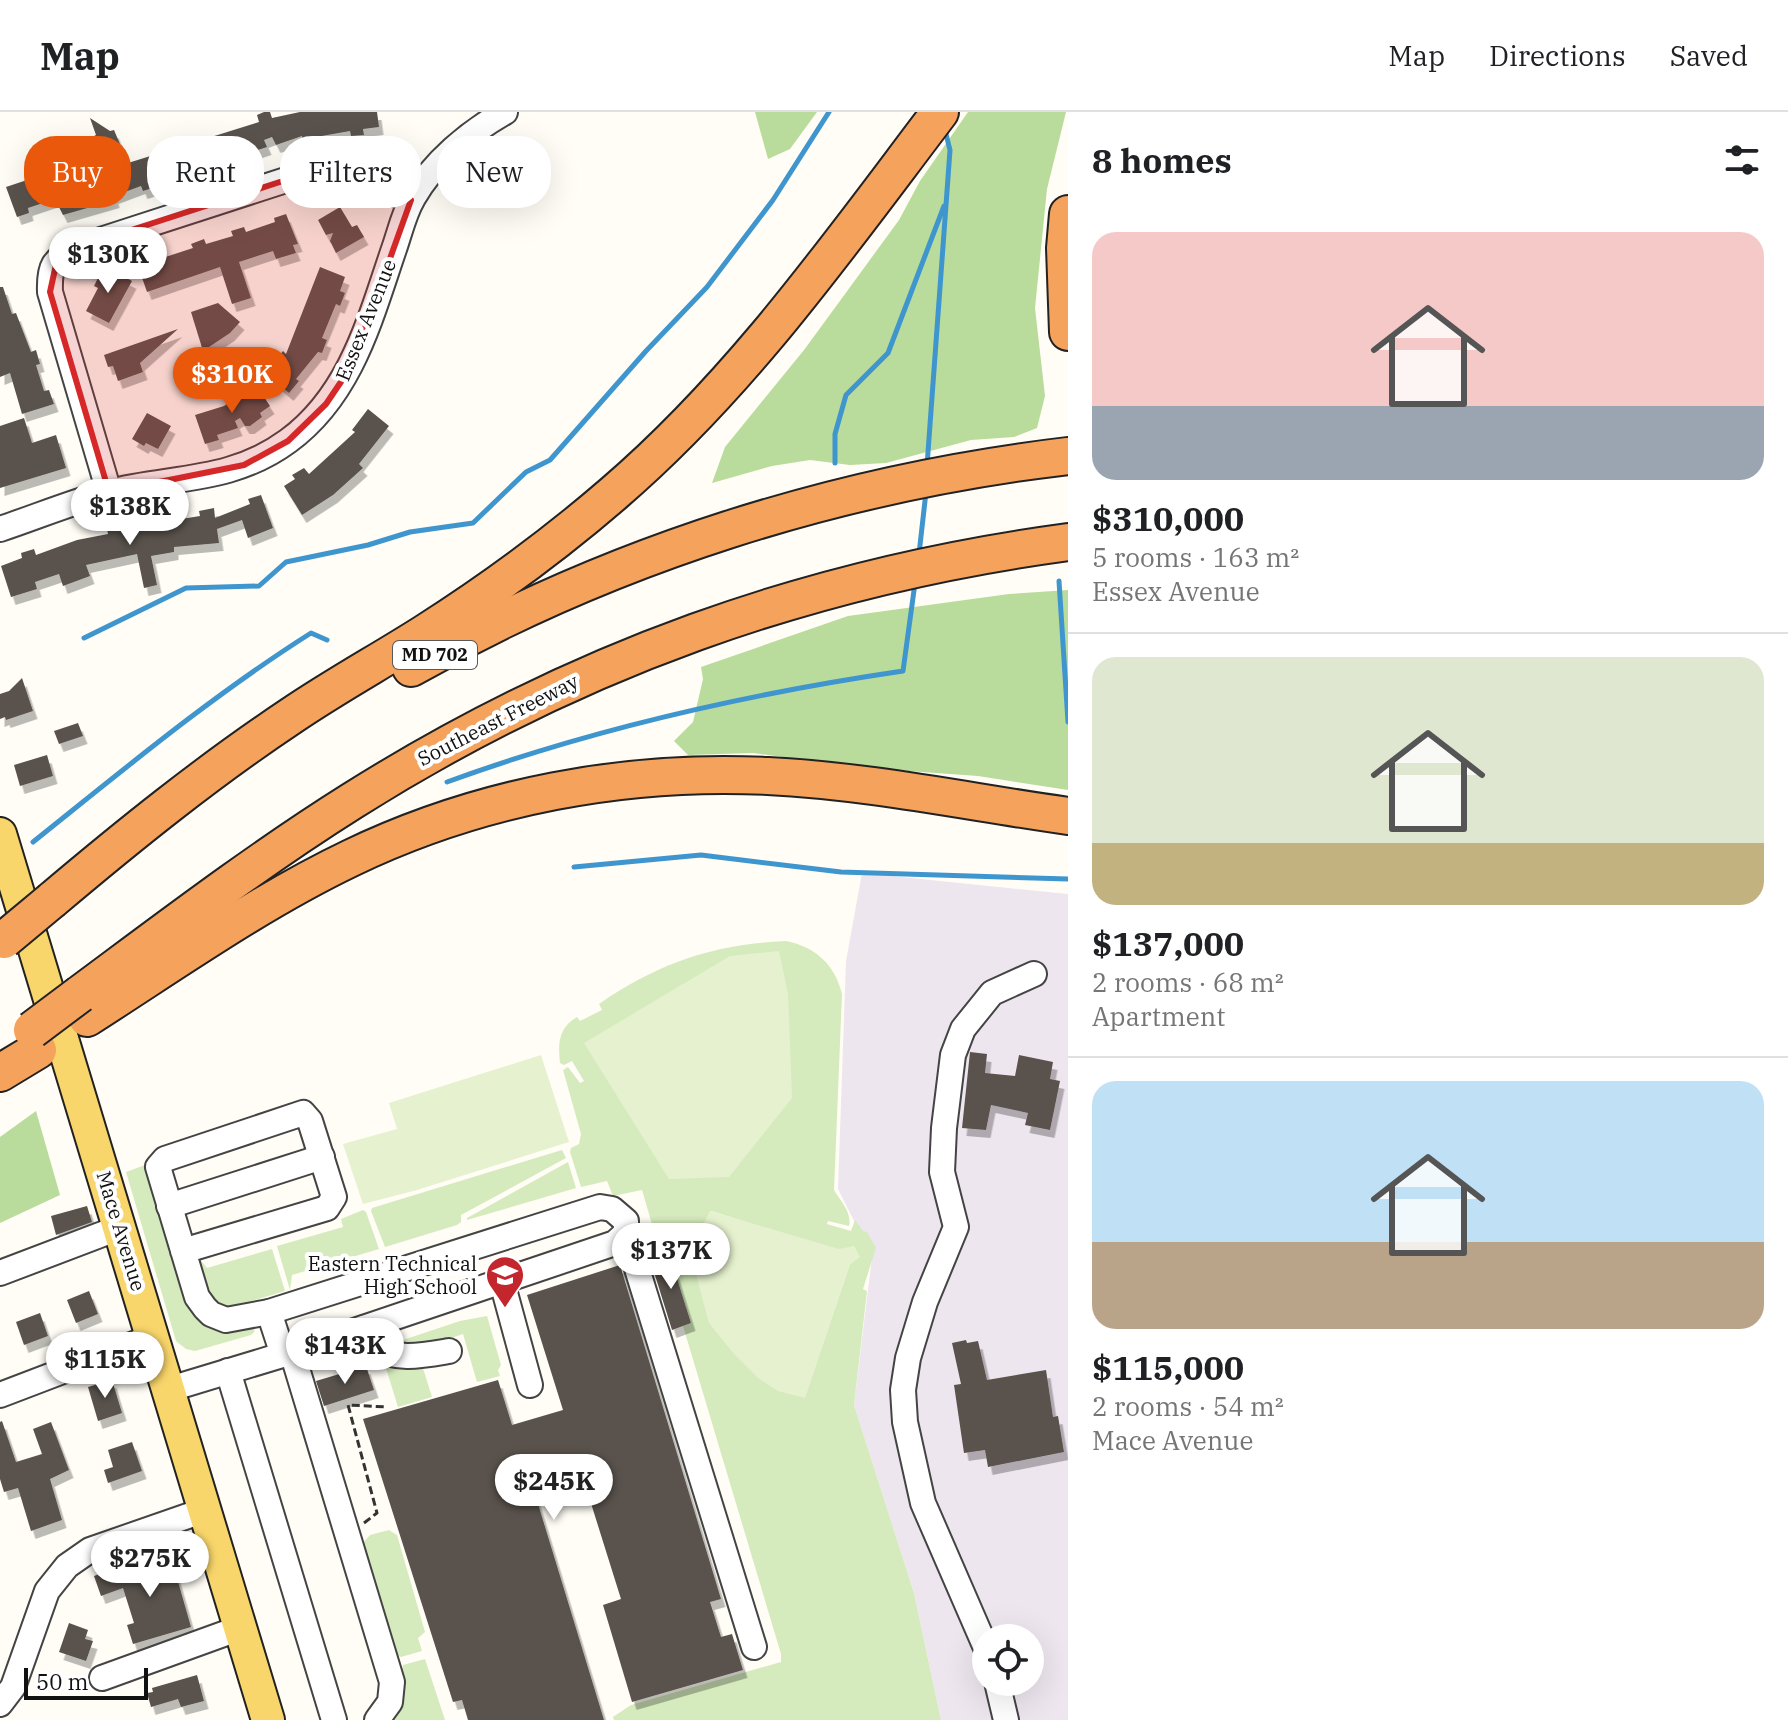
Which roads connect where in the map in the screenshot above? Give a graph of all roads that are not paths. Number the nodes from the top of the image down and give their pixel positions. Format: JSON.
{"nodes":[{"id":1,"x":505,"y":112,"type":"edge"},
{"id":2,"x":940,"y":112,"type":"edge"},
{"id":3,"x":280,"y":182,"type":"edge"},
{"id":4,"x":421,"y":186,"type":"edge"},
{"id":5,"x":408,"y":208,"type":"edge"},
{"id":6,"x":1068,"y":214,"type":"edge"},
{"id":7,"x":1068,"y":332,"type":"edge"},
{"id":8,"x":1068,"y":456,"type":"edge"},
{"id":9,"x":109,"y":492,"type":"junction"},
{"id":10,"x":0,"y":529,"type":"edge"},
{"id":11,"x":1068,"y":542,"type":"edge"},
{"id":12,"x":1068,"y":816,"type":"edge"},
{"id":13,"x":0,"y":837,"type":"edge"},
{"id":14,"x":53,"y":904,"type":"junction"},
{"id":15,"x":2,"y":943,"type":"edge"},
{"id":16,"x":1034,"y":974,"type":"dead end"},
{"id":17,"x":84,"y":1006,"type":"junction"},
{"id":18,"x":35,"y":1040,"type":"junction"},
{"id":19,"x":0,"y":1054,"type":"edge"},
{"id":20,"x":0,"y":1073,"type":"edge"},
{"id":21,"x":322,"y":1157,"type":"junction"},
{"id":22,"x":169,"y":1206,"type":"junction"},
{"id":23,"x":121,"y":1227,"type":"junction"},
{"id":24,"x":626,"y":1233,"type":"junction"},
{"id":25,"x":183,"y":1251,"type":"junction"},
{"id":26,"x":0,"y":1273,"type":"edge"},
{"id":27,"x":502,"y":1282,"type":"junction"},
{"id":28,"x":269,"y":1312,"type":"junction"},
{"id":29,"x":364,"y":1328,"type":"junction"},
{"id":30,"x":152,"y":1337,"type":"junction"},
{"id":31,"x":449,"y":1351,"type":"dead end"},
{"id":32,"x":288,"y":1353,"type":"junction"},
{"id":33,"x":228,"y":1371,"type":"junction"},
{"id":34,"x":530,"y":1385,"type":"dead end"},
{"id":35,"x":170,"y":1389,"type":"junction"},
{"id":36,"x":0,"y":1395,"type":"edge"},
{"id":37,"x":205,"y":1510,"type":"junction"},
{"id":38,"x":976,"y":1624,"type":"edge"},
{"id":39,"x":240,"y":1628,"type":"junction"},
{"id":40,"x":754,"y":1647,"type":"dead end"},
{"id":41,"x":102,"y":1678,"type":"dead end"},
{"id":42,"x":1000,"y":1696,"type":"edge"},
{"id":43,"x":0,"y":1704,"type":"edge"},
{"id":44,"x":268,"y":1720,"type":"edge"},
{"id":45,"x":334,"y":1720,"type":"edge"},
{"id":46,"x":377,"y":1720,"type":"edge"},
{"id":47,"x":1006,"y":1720,"type":"edge"}],
"edges":[{"from":1,"to":4,"type":"street","name":"Essex Avenue"},
{"from":2,"to":14,"type":"highway"},
{"from":3,"to":9,"type":"street"},
{"from":5,"to":9,"type":"street","name":"Essex Avenue"},
{"from":6,"to":7,"type":"highway"},
{"from":8,"to":14,"type":"highway","number":"MD 702"},
{"from":9,"to":10,"type":"street","name":"Essex Avenue"},
{"from":11,"to":17,"type":"highway","name":"Southeast Freeway"},
{"from":12,"to":17,"type":"highway"},
{"from":13,"to":23,"type":"main road","name":"Mace Avenue"},
{"from":14,"to":15,"type":"highway","number":"MD 702","bridge":true},
{"from":16,"to":38,"type":"street"},
{"from":17,"to":18,"type":"highway"},
{"from":18,"to":19,"type":"highway"},
{"from":18,"to":20,"type":"highway"},
{"from":21,"to":22,"type":"street"},
{"from":21,"to":22,"type":"street"},
{"from":21,"to":25,"type":"street"},
{"from":22,"to":25,"type":"street"},
{"from":23,"to":26,"type":"street"},
{"from":23,"to":30,"type":"main road","name":"Mace Avenue"},
{"from":24,"to":27,"type":"street"},
{"from":24,"to":28,"type":"street"},
{"from":24,"to":40,"type":"street"},
{"from":25,"to":28,"type":"street"},
{"from":27,"to":29,"type":"street"},
{"from":27,"to":34,"type":"street"},
{"from":28,"to":32,"type":"street"},
{"from":29,"to":31,"type":"street"},
{"from":29,"to":32,"type":"street"},
{"from":30,"to":35,"type":"main road","name":"Mace Avenue"},
{"from":30,"to":36,"type":"street"},
{"from":32,"to":33,"type":"street"},
{"from":32,"to":46,"type":"street"},
{"from":33,"to":35,"type":"street"},
{"from":33,"to":45,"type":"street"},
{"from":35,"to":37,"type":"main road","name":"Mace Avenue"},
{"from":37,"to":39,"type":"main road","name":"Mace Avenue"},
{"from":37,"to":43,"type":"street"},
{"from":39,"to":41,"type":"street"},
{"from":39,"to":44,"type":"main road","name":"Mace Avenue"},
{"from":42,"to":47,"type":"street"}]}
